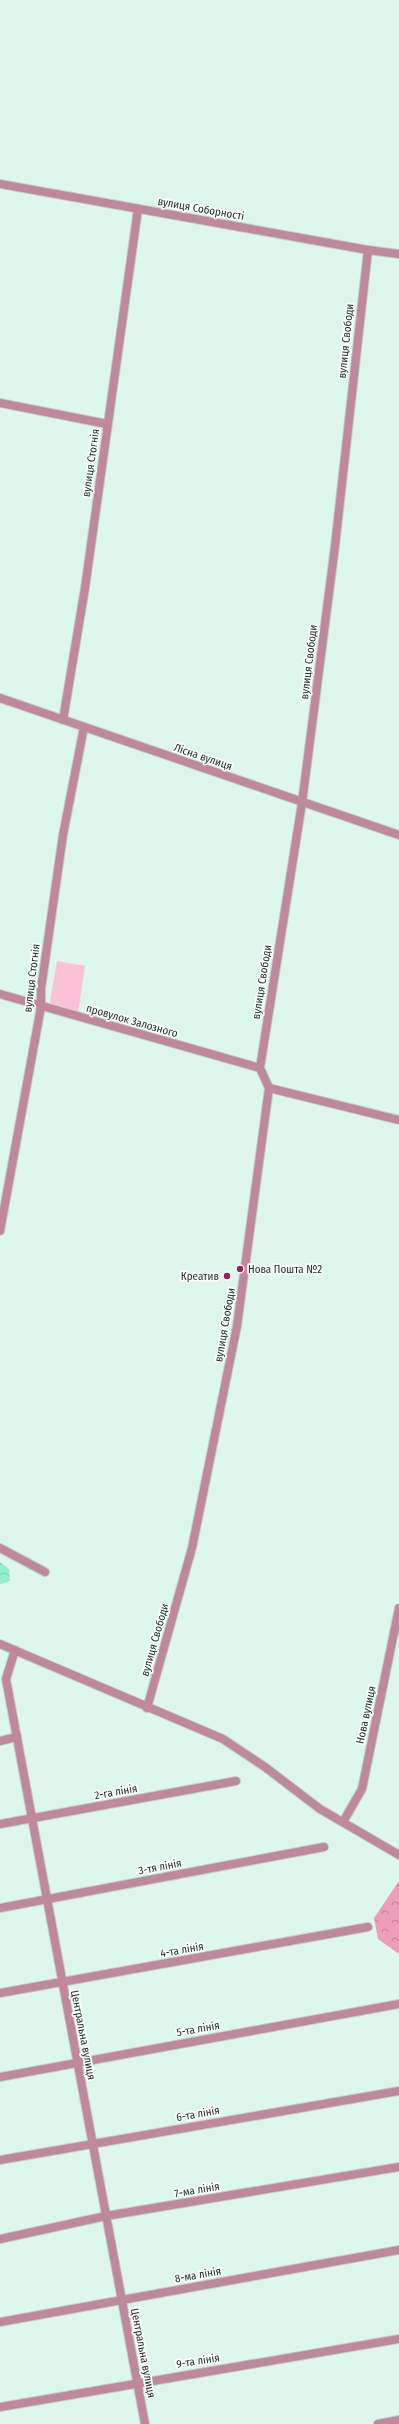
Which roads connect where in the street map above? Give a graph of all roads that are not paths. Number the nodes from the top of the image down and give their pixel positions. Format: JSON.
{"nodes":[{"id":1,"x":0,"y":184,"type":"edge"},
{"id":2,"x":138,"y":209,"type":"junction"},
{"id":3,"x":368,"y":250,"type":"junction"},
{"id":4,"x":399,"y":254,"type":"edge"},
{"id":5,"x":0,"y":403,"type":"edge"},
{"id":6,"x":107,"y":424,"type":"junction"},
{"id":7,"x":0,"y":698,"type":"edge"},
{"id":8,"x":63,"y":720,"type":"junction"},
{"id":9,"x":84,"y":727,"type":"junction"},
{"id":10,"x":302,"y":803,"type":"junction"},
{"id":11,"x":399,"y":835,"type":"edge"},
{"id":12,"x":0,"y":994,"type":"edge"},
{"id":13,"x":41,"y":1007,"type":"junction"},
{"id":14,"x":260,"y":1068,"type":"junction"},
{"id":15,"x":269,"y":1088,"type":"junction"},
{"id":16,"x":399,"y":1120,"type":"edge"},
{"id":17,"x":0,"y":1231,"type":"edge"},
{"id":18,"x":0,"y":1548,"type":"edge"},
{"id":19,"x":45,"y":1572,"type":"dead end"},
{"id":20,"x":399,"y":1608,"type":"edge"},
{"id":21,"x":0,"y":1644,"type":"edge"},
{"id":22,"x":15,"y":1650,"type":"junction"},
{"id":23,"x":147,"y":1708,"type":"junction"},
{"id":24,"x":17,"y":1737,"type":"junction"},
{"id":25,"x":0,"y":1741,"type":"edge"},
{"id":26,"x":236,"y":1781,"type":"dead end"},
{"id":27,"x":32,"y":1819,"type":"junction"},
{"id":28,"x":343,"y":1822,"type":"junction"},
{"id":29,"x":0,"y":1824,"type":"edge"},
{"id":30,"x":324,"y":1847,"type":"dead end"},
{"id":31,"x":399,"y":1855,"type":"edge"},
{"id":32,"x":47,"y":1900,"type":"junction"},
{"id":33,"x":0,"y":1908,"type":"edge"},
{"id":34,"x":368,"y":1927,"type":"dead end"},
{"id":35,"x":62,"y":1983,"type":"junction"},
{"id":36,"x":0,"y":1993,"type":"edge"},
{"id":37,"x":399,"y":2004,"type":"edge"},
{"id":38,"x":77,"y":2062,"type":"junction"},
{"id":39,"x":0,"y":2076,"type":"edge"},
{"id":40,"x":399,"y":2091,"type":"edge"},
{"id":41,"x":92,"y":2143,"type":"junction"},
{"id":42,"x":0,"y":2160,"type":"edge"},
{"id":43,"x":399,"y":2167,"type":"edge"},
{"id":44,"x":106,"y":2216,"type":"junction"},
{"id":45,"x":0,"y":2239,"type":"edge"},
{"id":46,"x":399,"y":2250,"type":"edge"},
{"id":47,"x":122,"y":2300,"type":"junction"},
{"id":48,"x":0,"y":2322,"type":"edge"},
{"id":49,"x":399,"y":2339,"type":"edge"},
{"id":50,"x":137,"y":2382,"type":"junction"},
{"id":51,"x":0,"y":2407,"type":"edge"},
{"id":52,"x":399,"y":2420,"type":"edge"},
{"id":53,"x":144,"y":2424,"type":"edge"},
{"id":54,"x":378,"y":2424,"type":"edge"}],
"edges":[{"from":1,"to":2,"type":"street","name":"вулиця Соборності"},
{"from":2,"to":3,"type":"street","name":"вулиця Соборності"},
{"from":2,"to":6,"type":"street","name":"вулиця Стогнія"},
{"from":3,"to":4,"type":"street","name":"вулиця Соборності"},
{"from":3,"to":10,"type":"street","name":"вулиця Свободи"},
{"from":5,"to":6,"type":"street"},
{"from":6,"to":8,"type":"street","name":"вулиця Стогнія"},
{"from":7,"to":8,"type":"street","name":"Лісна вулиця"},
{"from":8,"to":9,"type":"street","name":"Лісна вулиця"},
{"from":9,"to":10,"type":"street","name":"Лісна вулиця"},
{"from":9,"to":13,"type":"street","name":"вулиця Стогнія"},
{"from":10,"to":11,"type":"street","name":"Лісна вулиця"},
{"from":10,"to":14,"type":"street","name":"вулиця Свободи"},
{"from":12,"to":13,"type":"street","name":"провулок Залозного"},
{"from":13,"to":14,"type":"street","name":"провулок Залозного"},
{"from":13,"to":17,"type":"street","name":"вулиця Стогнія"},
{"from":14,"to":15,"type":"street"},
{"from":15,"to":16,"type":"street"},
{"from":15,"to":23,"type":"street","name":"вулиця Свободи"},
{"from":18,"to":19,"type":"street"},
{"from":20,"to":28,"type":"street","name":"Нова вулиця"},
{"from":21,"to":22,"type":"street"},
{"from":22,"to":23,"type":"street"},
{"from":22,"to":24,"type":"street","name":"Центральна вулиця"},
{"from":23,"to":28,"type":"street"},
{"from":24,"to":25,"type":"street"},
{"from":24,"to":27,"type":"street","name":"Центральна вулиця"},
{"from":26,"to":27,"type":"street","name":"2-га лінія"},
{"from":27,"to":29,"type":"street","name":"2-га лінія"},
{"from":27,"to":32,"type":"street","name":"Центральна вулиця"},
{"from":28,"to":31,"type":"street"},
{"from":30,"to":32,"type":"street","name":"3-тя лінія"},
{"from":32,"to":33,"type":"street","name":"3-тя лінія"},
{"from":32,"to":35,"type":"street","name":"Центральна вулиця"},
{"from":34,"to":35,"type":"street","name":"4-та лінія"},
{"from":35,"to":36,"type":"street","name":"4-та лінія"},
{"from":35,"to":38,"type":"street","name":"Центральна вулиця"},
{"from":37,"to":38,"type":"street","name":"5-та лінія"},
{"from":38,"to":39,"type":"street","name":"5-та лінія"},
{"from":38,"to":41,"type":"street","name":"Центральна вулиця"},
{"from":40,"to":41,"type":"street","name":"6-та лінія"},
{"from":41,"to":42,"type":"street","name":"6-та лінія"},
{"from":41,"to":44,"type":"street","name":"Центральна вулиця"},
{"from":43,"to":44,"type":"street","name":"7-ма лінія"},
{"from":44,"to":45,"type":"street","name":"7-ма лінія"},
{"from":44,"to":47,"type":"street","name":"Центральна вулиця"},
{"from":46,"to":47,"type":"street","name":"8-ма лінія"},
{"from":47,"to":48,"type":"street","name":"8-ма лінія"},
{"from":47,"to":50,"type":"street","name":"Центральна вулиця"},
{"from":49,"to":50,"type":"street","name":"9-та лінія"},
{"from":50,"to":51,"type":"street","name":"9-та лінія"},
{"from":50,"to":53,"type":"street","name":"Центральна вулиця"},
{"from":52,"to":54,"type":"street"}]}
